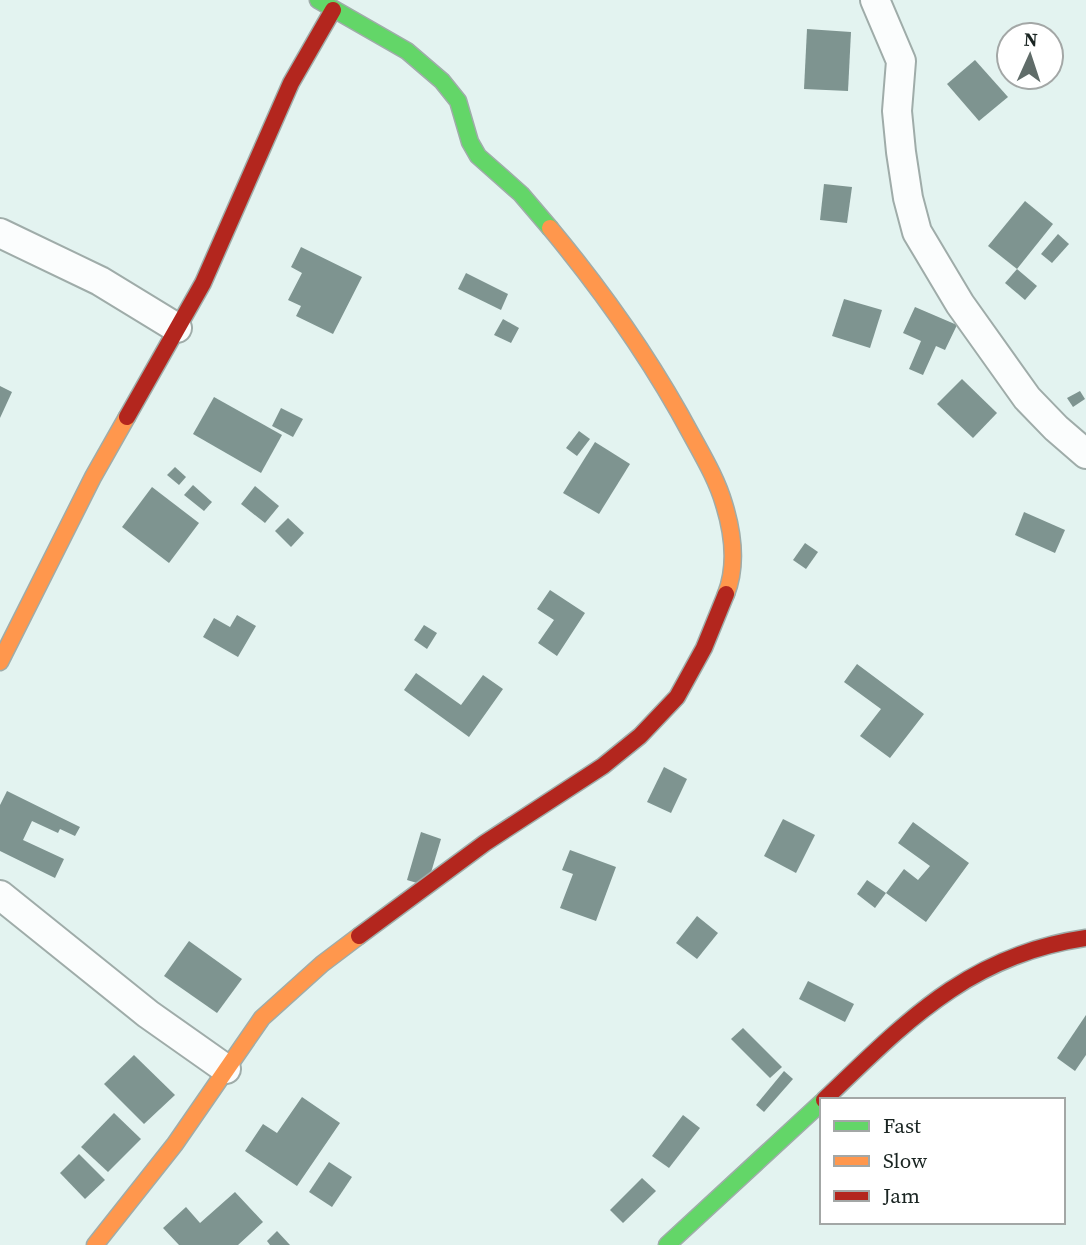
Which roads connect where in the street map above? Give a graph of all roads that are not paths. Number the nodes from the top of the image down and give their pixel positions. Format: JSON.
{"nodes":[{"id":1,"x":318,"y":0,"type":"edge"},
{"id":2,"x":875,"y":0,"type":"edge"},
{"id":3,"x":332,"y":10,"type":"junction"},
{"id":4,"x":0,"y":233,"type":"edge"},
{"id":5,"x":177,"y":328,"type":"junction"},
{"id":6,"x":1086,"y":454,"type":"edge"},
{"id":7,"x":0,"y":662,"type":"edge"},
{"id":8,"x":0,"y":895,"type":"edge"},
{"id":9,"x":1086,"y":938,"type":"edge"},
{"id":10,"x":226,"y":1069,"type":"junction"},
{"id":11,"x":826,"y":1098,"type":"edge"},
{"id":12,"x":820,"y":1104,"type":"edge"},
{"id":13,"x":96,"y":1245,"type":"edge"},
{"id":14,"x":667,"y":1245,"type":"edge"}],
"edges":[{"from":1,"to":3,"type":"street"},
{"from":2,"to":6,"type":"street"},
{"from":3,"to":5,"type":"street"},
{"from":3,"to":10,"type":"street"},
{"from":4,"to":5,"type":"street"},
{"from":5,"to":7,"type":"street"},
{"from":8,"to":10,"type":"street"},
{"from":9,"to":11,"type":"street"},
{"from":10,"to":13,"type":"street"},
{"from":12,"to":14,"type":"street"}]}
